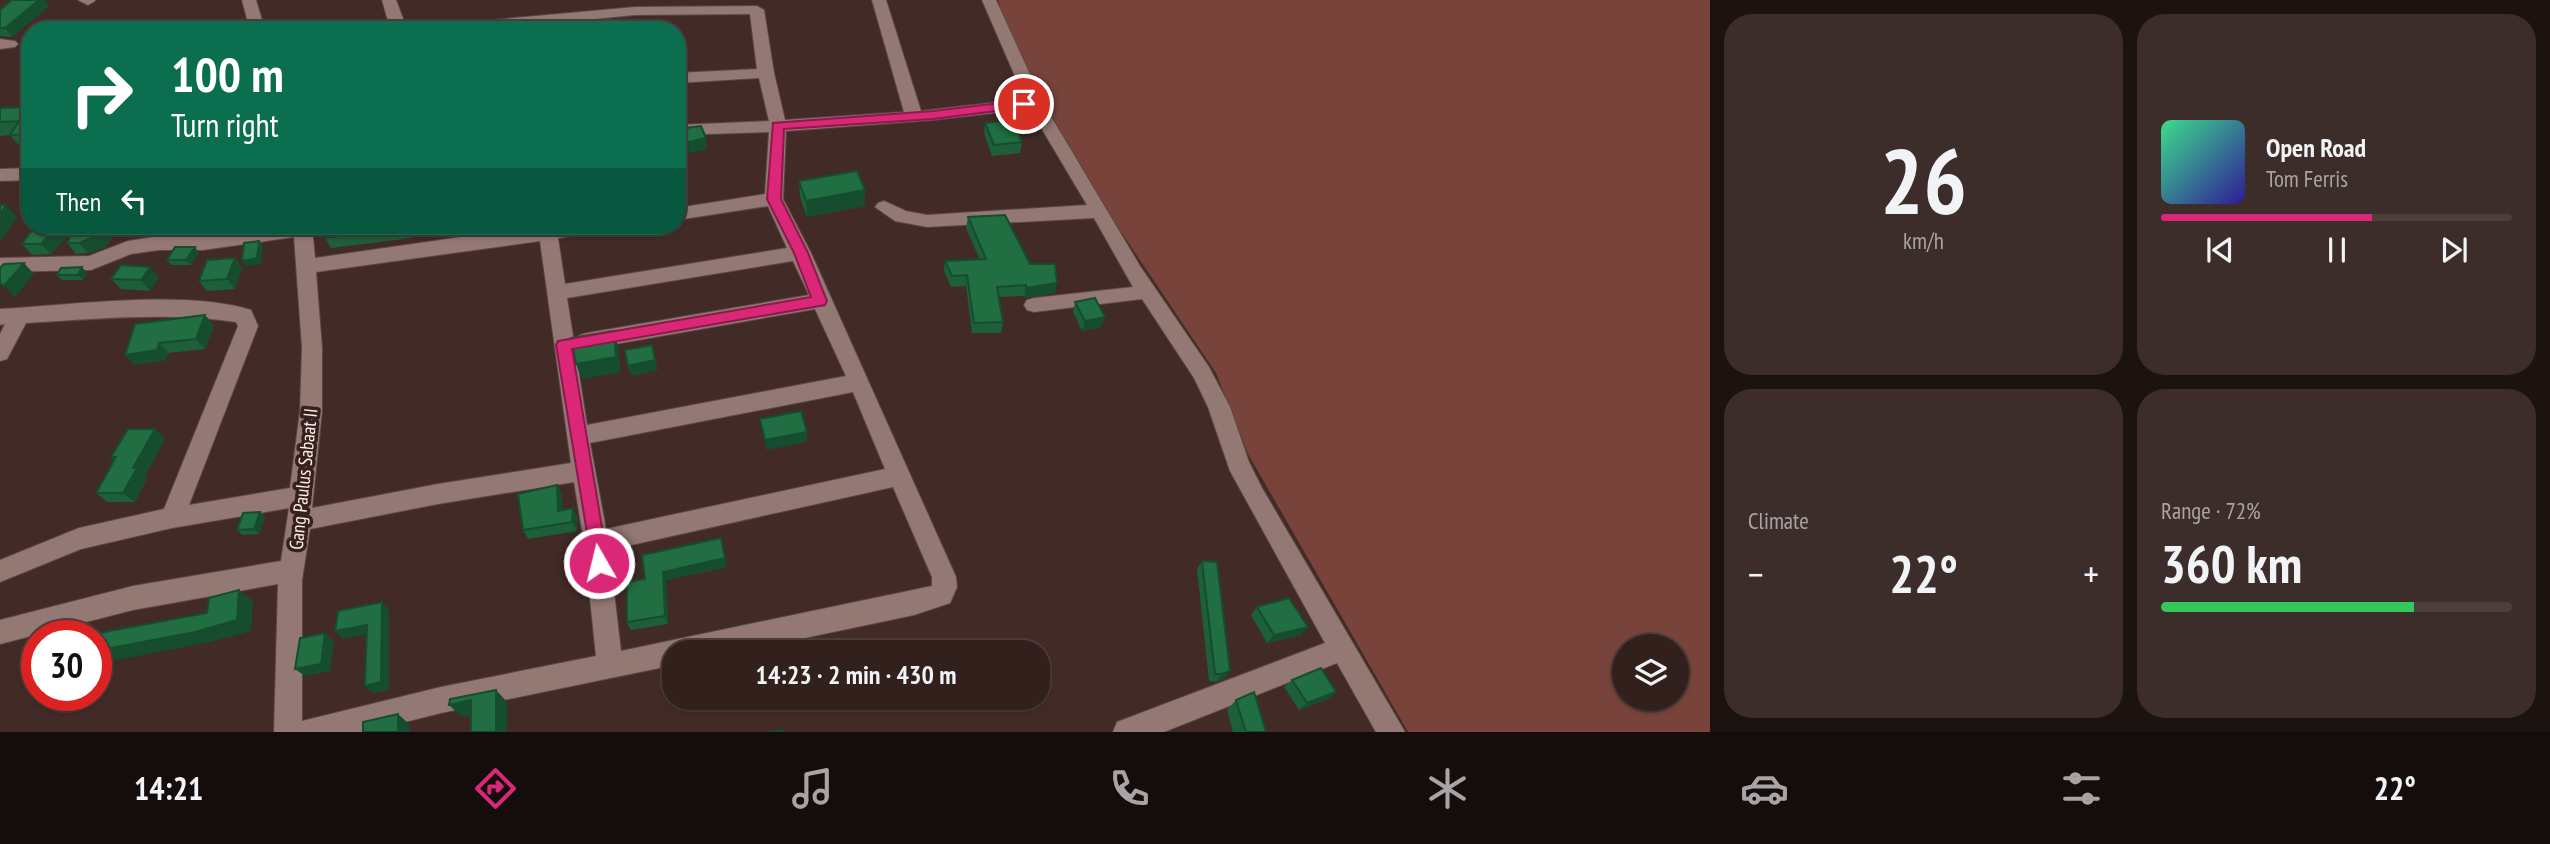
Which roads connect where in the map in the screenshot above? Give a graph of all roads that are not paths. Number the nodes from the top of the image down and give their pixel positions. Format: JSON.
{"nodes":[{"id":1,"x":249,"y":0,"type":"edge"},
{"id":2,"x":390,"y":0,"type":"edge"},
{"id":3,"x":879,"y":0,"type":"edge"},
{"id":4,"x":979,"y":0,"type":"edge"},
{"id":5,"x":989,"y":0,"type":"edge"},
{"id":6,"x":756,"y":5,"type":"edge"},
{"id":7,"x":709,"y":6,"type":"edge"},
{"id":8,"x":255,"y":21,"type":"edge"},
{"id":9,"x":396,"y":21,"type":"edge"},
{"id":10,"x":556,"y":21,"type":"edge"},
{"id":11,"x":766,"y":73,"type":"junction"},
{"id":12,"x":686,"y":77,"type":"edge"},
{"id":13,"x":1030,"y":104,"type":"junction"},
{"id":14,"x":914,"y":116,"type":"junction"},
{"id":15,"x":778,"y":126,"type":"junction"},
{"id":16,"x":686,"y":130,"type":"edge"},
{"id":17,"x":15,"y":175,"type":"edge"},
{"id":18,"x":0,"y":196,"type":"edge"},
{"id":19,"x":774,"y":199,"type":"junction"},
{"id":20,"x":884,"y":207,"type":"dead end"},
{"id":21,"x":1091,"y":212,"type":"junction"},
{"id":22,"x":686,"y":213,"type":"edge"},
{"id":23,"x":252,"y":235,"type":"edge"},
{"id":24,"x":303,"y":235,"type":"edge"},
{"id":25,"x":514,"y":235,"type":"edge"},
{"id":26,"x":549,"y":235,"type":"edge"},
{"id":27,"x":801,"y":253,"type":"junction"},
{"id":28,"x":0,"y":265,"type":"edge"},
{"id":29,"x":306,"y":266,"type":"junction"},
{"id":30,"x":558,"y":292,"type":"junction"},
{"id":31,"x":1135,"y":294,"type":"junction"},
{"id":32,"x":820,"y":301,"type":"junction"},
{"id":33,"x":1034,"y":305,"type":"dead end"},
{"id":34,"x":10,"y":317,"type":"edge"},
{"id":35,"x":564,"y":345,"type":"junction"},
{"id":36,"x":0,"y":353,"type":"edge"},
{"id":37,"x":859,"y":382,"type":"junction"},
{"id":38,"x":578,"y":436,"type":"junction"},
{"id":39,"x":583,"y":471,"type":"junction"},
{"id":40,"x":898,"y":476,"type":"junction"},
{"id":41,"x":301,"y":496,"type":"junction"},
{"id":42,"x":172,"y":518,"type":"junction"},
{"id":43,"x":300,"y":521,"type":"junction"},
{"id":44,"x":596,"y":542,"type":"junction"},
{"id":45,"x":292,"y":570,"type":"junction"},
{"id":46,"x":0,"y":571,"type":"edge"},
{"id":47,"x":0,"y":632,"type":"edge"},
{"id":48,"x":1331,"y":653,"type":"junction"},
{"id":49,"x":610,"y":666,"type":"junction"},
{"id":50,"x":288,"y":732,"type":"edge"},
{"id":51,"x":309,"y":732,"type":"edge"},
{"id":52,"x":1128,"y":732,"type":"edge"},
{"id":53,"x":1377,"y":732,"type":"edge"},
{"id":54,"x":1391,"y":732,"type":"edge"}],
"edges":[{"from":1,"to":8,"type":"street"},
{"from":2,"to":9,"type":"street"},
{"from":3,"to":14,"type":"street"},
{"from":4,"to":13,"type":"street"},
{"from":5,"to":13,"type":"street"},
{"from":6,"to":7,"type":"street"},
{"from":6,"to":11,"type":"street"},
{"from":7,"to":10,"type":"street"},
{"from":11,"to":12,"type":"street"},
{"from":11,"to":15,"type":"street"},
{"from":13,"to":14,"type":"street"},
{"from":13,"to":21,"type":"street"},
{"from":14,"to":15,"type":"street"},
{"from":15,"to":16,"type":"street"},
{"from":15,"to":19,"type":"street"},
{"from":17,"to":18,"type":"street"},
{"from":19,"to":22,"type":"street"},
{"from":19,"to":27,"type":"street"},
{"from":20,"to":21,"type":"street"},
{"from":21,"to":31,"type":"street"},
{"from":21,"to":54,"type":"street"},
{"from":23,"to":28,"type":"street"},
{"from":24,"to":29,"type":"street","name":"Gang Paulus Sabaat II"},
{"from":25,"to":29,"type":"street"},
{"from":26,"to":30,"type":"street"},
{"from":27,"to":30,"type":"street"},
{"from":27,"to":32,"type":"street"},
{"from":29,"to":41,"type":"street","name":"Gang Paulus Sabaat II"},
{"from":30,"to":35,"type":"street"},
{"from":31,"to":33,"type":"street"},
{"from":31,"to":48,"type":"street"},
{"from":32,"to":35,"type":"street"},
{"from":32,"to":37,"type":"street"},
{"from":34,"to":36,"type":"street"},
{"from":34,"to":42,"type":"street"},
{"from":35,"to":38,"type":"street"},
{"from":37,"to":38,"type":"street"},
{"from":37,"to":40,"type":"street"},
{"from":38,"to":39,"type":"street"},
{"from":39,"to":43,"type":"street"},
{"from":39,"to":44,"type":"street"},
{"from":40,"to":44,"type":"street"},
{"from":40,"to":49,"type":"street"},
{"from":41,"to":42,"type":"street"},
{"from":41,"to":43,"type":"street","name":"Gang Paulus Sabaat II"},
{"from":42,"to":46,"type":"street"},
{"from":43,"to":45,"type":"street","name":"Gang Paulus Sabaat II"},
{"from":44,"to":49,"type":"street"},
{"from":45,"to":47,"type":"street"},
{"from":45,"to":50,"type":"street","name":"Gang Paulus Sabaat II"},
{"from":48,"to":52,"type":"street"},
{"from":48,"to":53,"type":"street"},
{"from":49,"to":51,"type":"street"}]}
